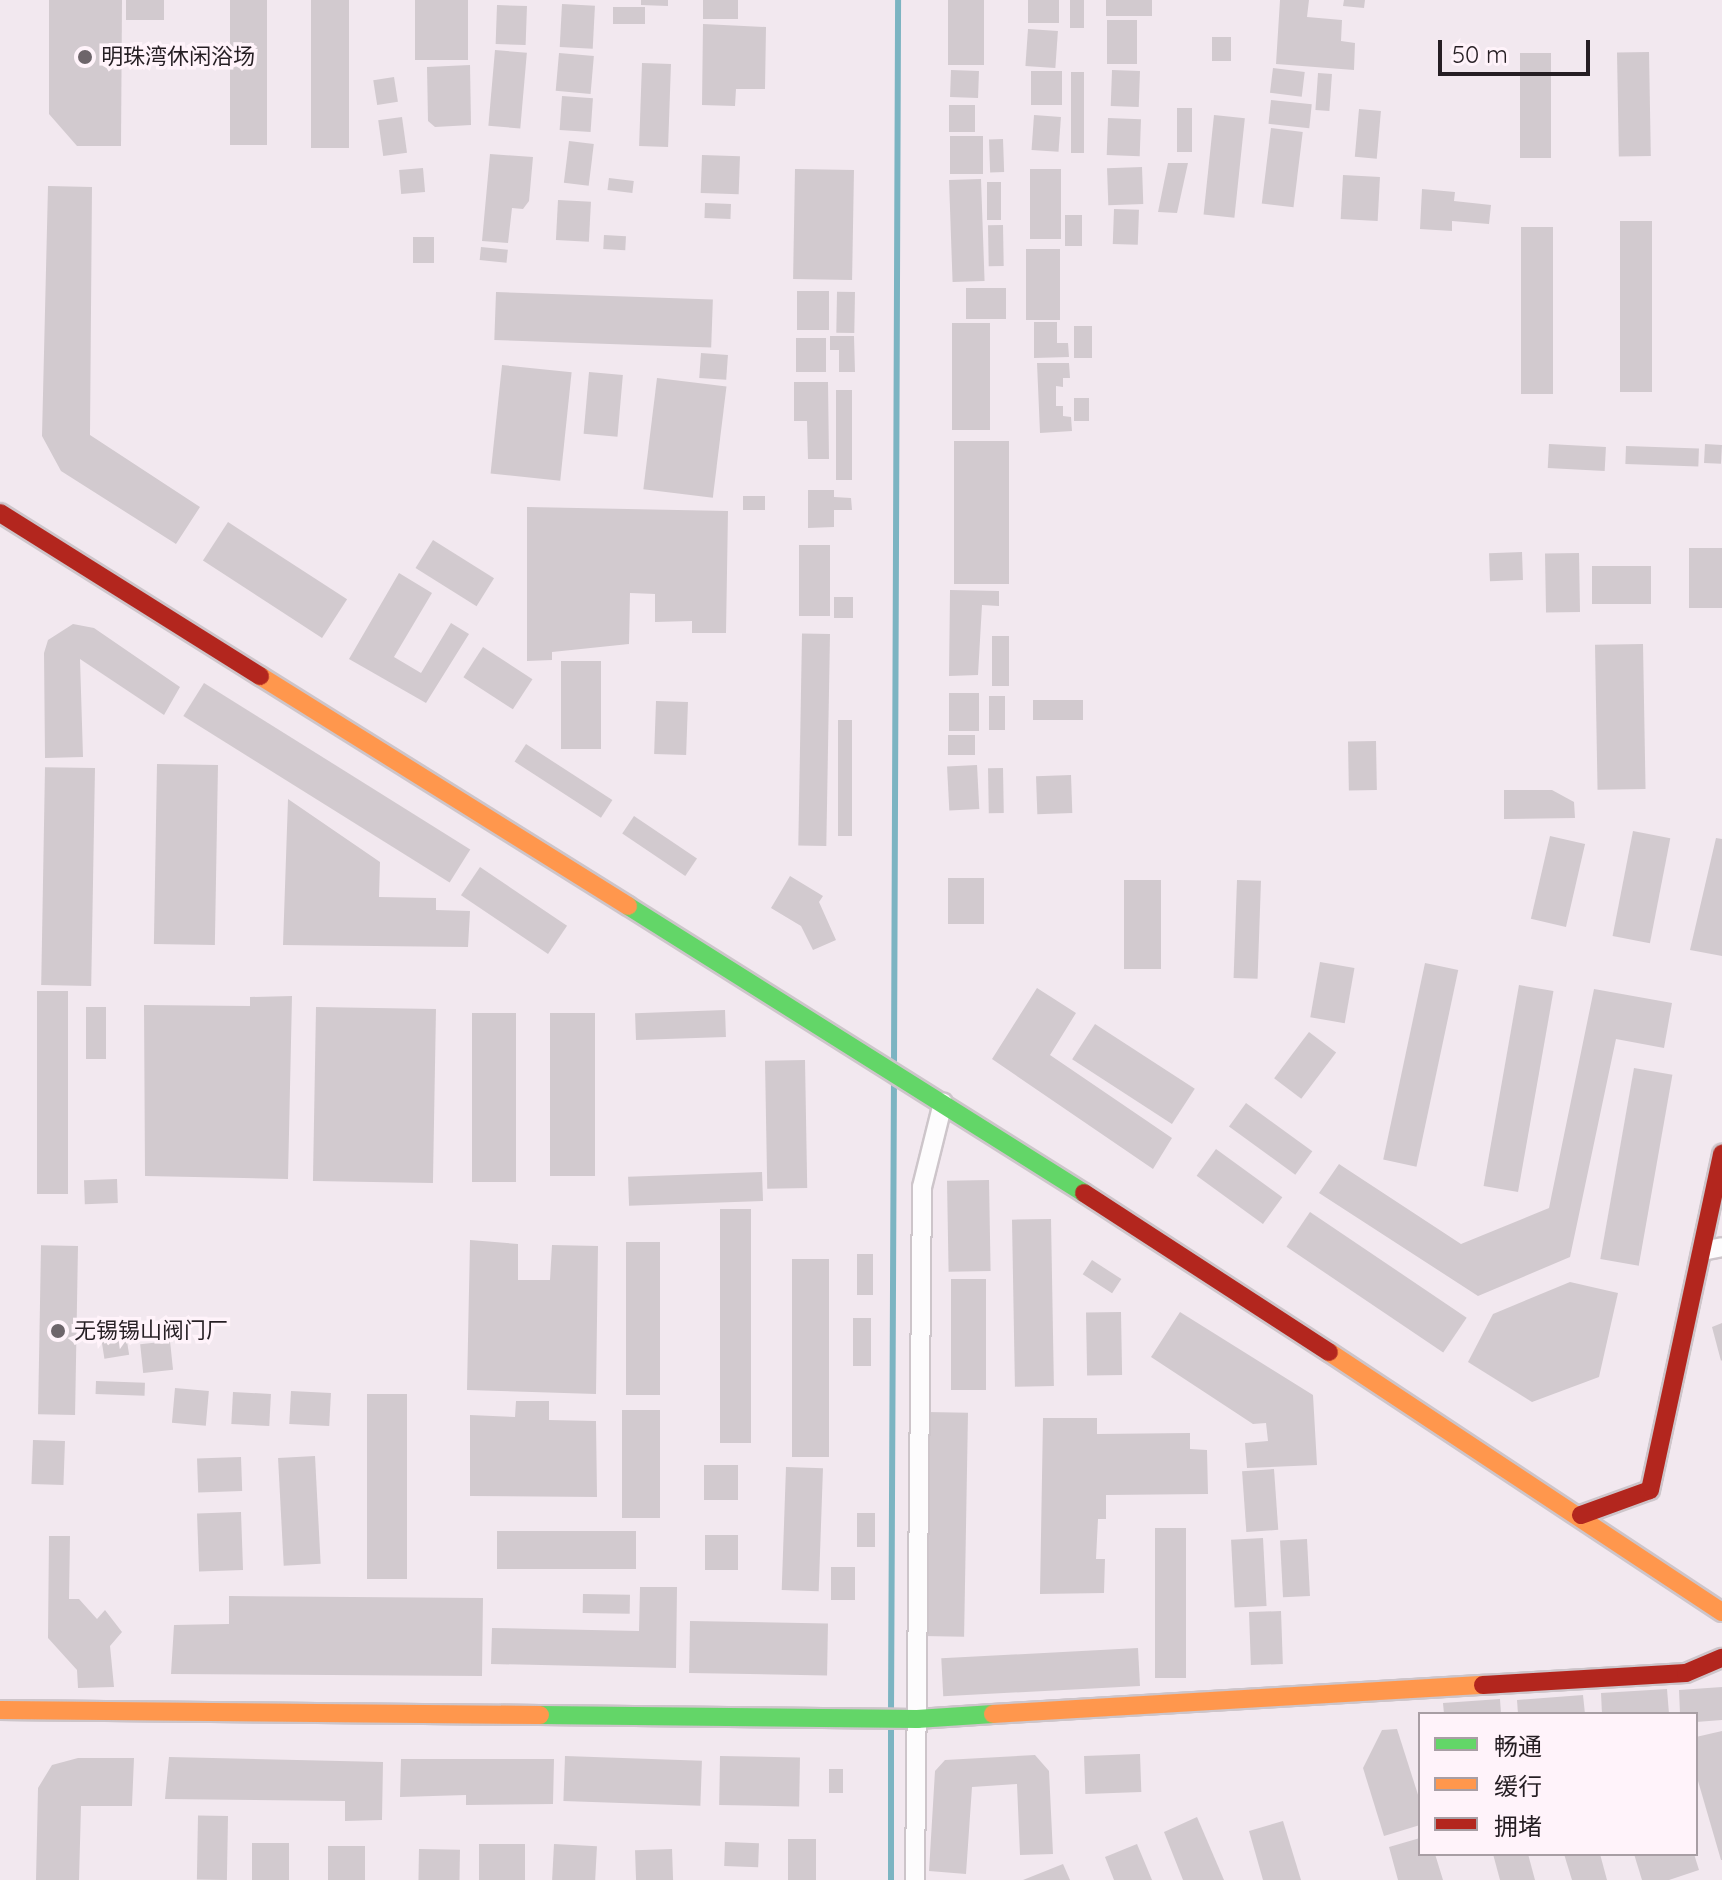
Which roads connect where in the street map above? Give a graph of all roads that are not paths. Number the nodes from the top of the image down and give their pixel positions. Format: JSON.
{"nodes":[{"id":1,"x":0,"y":513,"type":"edge"},
{"id":2,"x":943,"y":1103,"type":"junction"},
{"id":3,"x":1722,"y":1154,"type":"edge"},
{"id":4,"x":1722,"y":1247,"type":"edge"},
{"id":5,"x":1702,"y":1251,"type":"junction"},
{"id":6,"x":1581,"y":1515,"type":"junction"},
{"id":7,"x":1722,"y":1612,"type":"edge"},
{"id":8,"x":1722,"y":1658,"type":"edge"},
{"id":9,"x":0,"y":1710,"type":"edge"},
{"id":10,"x":911,"y":1719,"type":"junction"},
{"id":11,"x":915,"y":1880,"type":"edge"}],
"edges":[{"from":1,"to":2,"type":"street"},
{"from":2,"to":6,"type":"street"},
{"from":2,"to":10,"type":"street"},
{"from":3,"to":5,"type":"street"},
{"from":4,"to":5,"type":"street"},
{"from":5,"to":6,"type":"street"},
{"from":6,"to":7,"type":"street"},
{"from":8,"to":10,"type":"street"},
{"from":9,"to":10,"type":"street"},
{"from":10,"to":11,"type":"street"}]}
